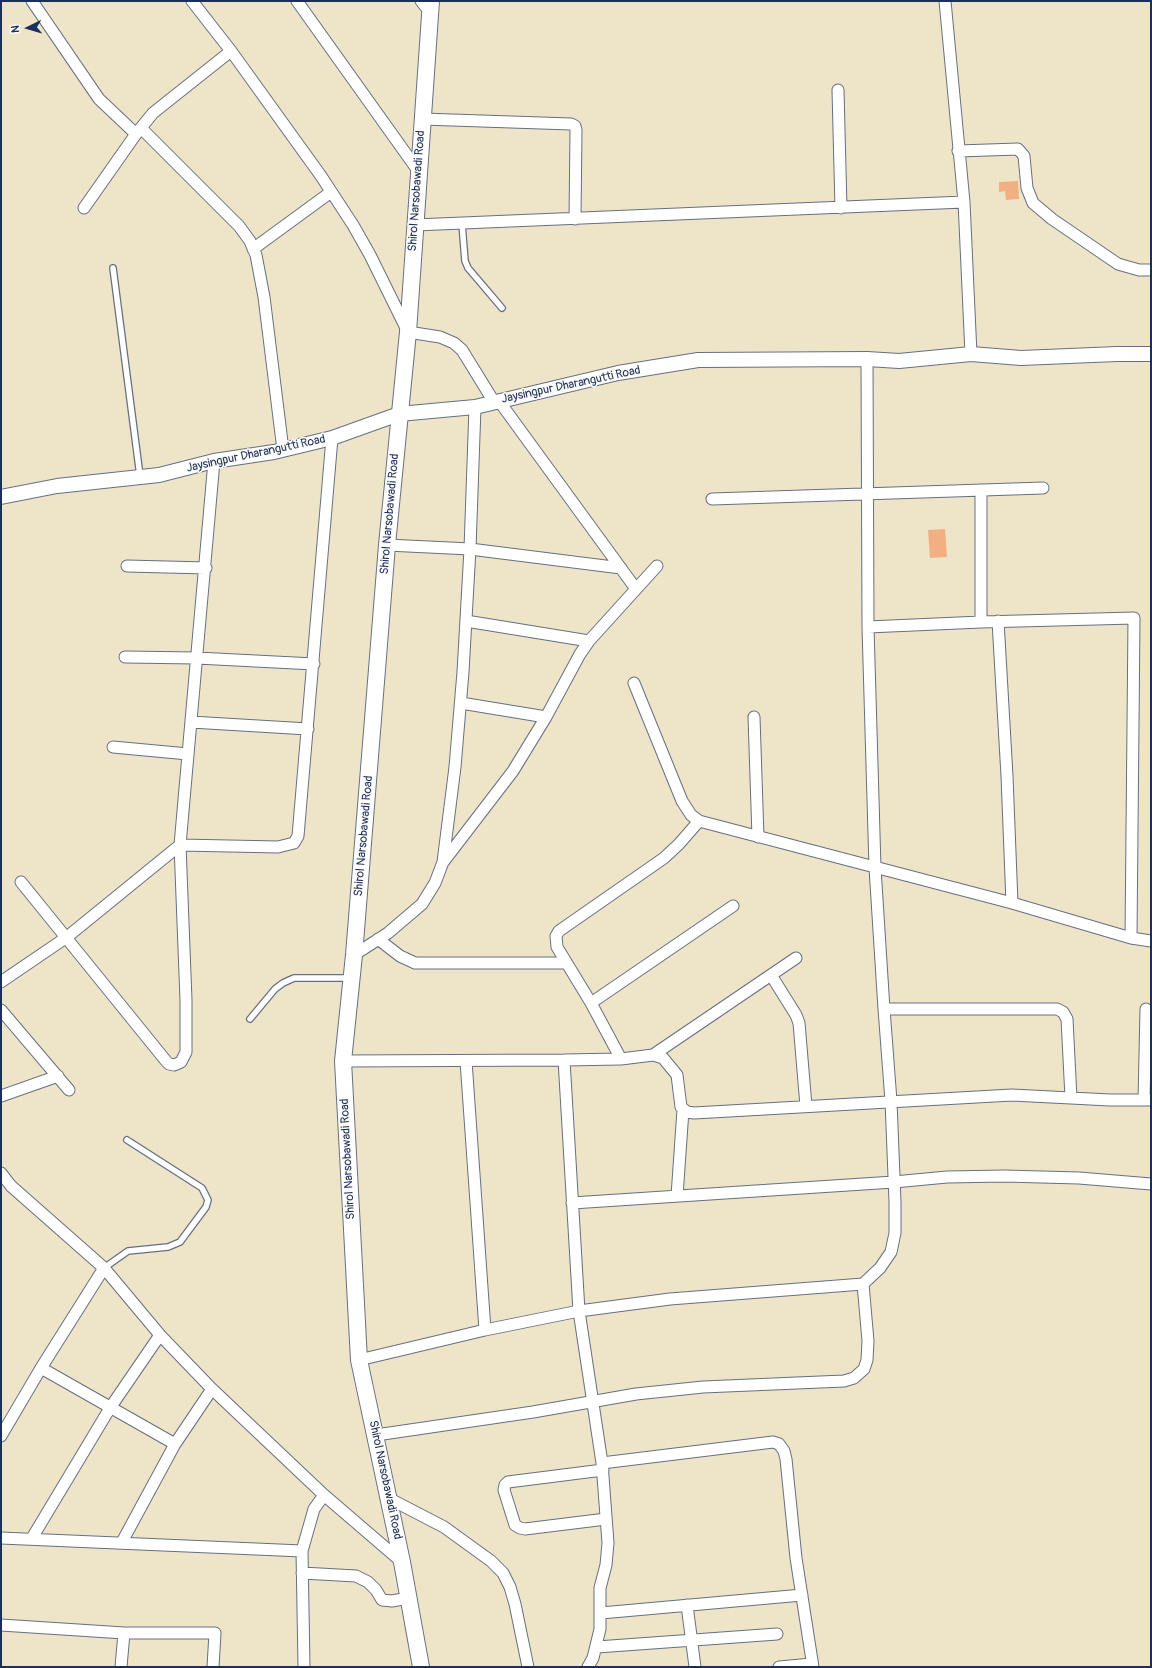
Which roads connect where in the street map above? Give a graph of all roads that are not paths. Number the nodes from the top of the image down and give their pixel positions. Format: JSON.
{"nodes":[{"id":1,"x":32,"y":1,"type":"edge"},
{"id":2,"x":192,"y":1,"type":"edge"},
{"id":3,"x":297,"y":1,"type":"edge"},
{"id":4,"x":945,"y":1,"type":"edge"},
{"id":5,"x":427,"y":4,"type":"edge"},
{"id":6,"x":231,"y":51,"type":"junction"},
{"id":7,"x":838,"y":90,"type":"dead end"},
{"id":8,"x":422,"y":119,"type":"junction"},
{"id":9,"x":138,"y":131,"type":"junction"},
{"id":10,"x":958,"y":151,"type":"junction"},
{"id":11,"x":419,"y":172,"type":"junction"},
{"id":12,"x":331,"y":192,"type":"junction"},
{"id":13,"x":964,"y":202,"type":"junction"},
{"id":14,"x":84,"y":208,"type":"dead end"},
{"id":15,"x":841,"y":208,"type":"junction"},
{"id":16,"x":575,"y":219,"type":"junction"},
{"id":17,"x":462,"y":224,"type":"junction"},
{"id":18,"x":415,"y":225,"type":"junction"},
{"id":19,"x":253,"y":249,"type":"junction"},
{"id":20,"x":113,"y":268,"type":"dead end"},
{"id":21,"x":1151,"y":270,"type":"edge"},
{"id":22,"x":502,"y":308,"type":"dead end"},
{"id":23,"x":408,"y":332,"type":"junction"},
{"id":24,"x":971,"y":354,"type":"junction"},
{"id":25,"x":1151,"y":354,"type":"edge"},
{"id":26,"x":867,"y":359,"type":"junction"},
{"id":27,"x":496,"y":401,"type":"junction"},
{"id":28,"x":475,"y":407,"type":"junction"},
{"id":29,"x":399,"y":414,"type":"junction"},
{"id":30,"x":332,"y":438,"type":"junction"},
{"id":31,"x":283,"y":450,"type":"junction"},
{"id":32,"x":214,"y":461,"type":"junction"},
{"id":33,"x":140,"y":477,"type":"junction"},
{"id":34,"x":1043,"y":488,"type":"dead end"},
{"id":35,"x":981,"y":490,"type":"junction"},
{"id":36,"x":868,"y":494,"type":"junction"},
{"id":37,"x":1,"y":497,"type":"edge"},
{"id":38,"x":712,"y":499,"type":"dead end"},
{"id":39,"x":387,"y":545,"type":"junction"},
{"id":40,"x":470,"y":549,"type":"junction"},
{"id":41,"x":127,"y":566,"type":"dead end"},
{"id":42,"x":657,"y":566,"type":"dead end"},
{"id":43,"x":206,"y":568,"type":"junction"},
{"id":44,"x":621,"y":568,"type":"junction"},
{"id":45,"x":636,"y":589,"type":"junction"},
{"id":46,"x":466,"y":621,"type":"junction"},
{"id":47,"x":998,"y":621,"type":"junction"},
{"id":48,"x":981,"y":622,"type":"junction"},
{"id":49,"x":868,"y":627,"type":"junction"},
{"id":50,"x":589,"y":641,"type":"junction"},
{"id":51,"x":125,"y":657,"type":"dead end"},
{"id":52,"x":198,"y":658,"type":"junction"},
{"id":53,"x":314,"y":664,"type":"junction"},
{"id":54,"x":634,"y":683,"type":"dead end"},
{"id":55,"x":461,"y":703,"type":"junction"},
{"id":56,"x":546,"y":717,"type":"junction"},
{"id":57,"x":754,"y":717,"type":"dead end"},
{"id":58,"x":191,"y":722,"type":"junction"},
{"id":59,"x":308,"y":729,"type":"junction"},
{"id":60,"x":113,"y":747,"type":"dead end"},
{"id":61,"x":188,"y":754,"type":"junction"},
{"id":62,"x":699,"y":821,"type":"junction"},
{"id":63,"x":758,"y":836,"type":"junction"},
{"id":64,"x":180,"y":845,"type":"junction"},
{"id":65,"x":443,"y":862,"type":"junction"},
{"id":66,"x":876,"y":868,"type":"junction"},
{"id":67,"x":22,"y":882,"type":"dead end"},
{"id":68,"x":1012,"y":903,"type":"junction"},
{"id":69,"x":733,"y":906,"type":"dead end"},
{"id":70,"x":67,"y":937,"type":"junction"},
{"id":71,"x":1131,"y":938,"type":"junction"},
{"id":72,"x":378,"y":939,"type":"junction"},
{"id":73,"x":1151,"y":941,"type":"edge"},
{"id":74,"x":354,"y":955,"type":"junction"},
{"id":75,"x":796,"y":958,"type":"dead end"},
{"id":76,"x":566,"y":963,"type":"junction"},
{"id":77,"x":771,"y":975,"type":"junction"},
{"id":78,"x":352,"y":978,"type":"junction"},
{"id":79,"x":1,"y":982,"type":"edge"},
{"id":80,"x":592,"y":1003,"type":"junction"},
{"id":81,"x":1146,"y":1009,"type":"dead end"},
{"id":82,"x":1,"y":1010,"type":"edge"},
{"id":83,"x":884,"y":1010,"type":"junction"},
{"id":84,"x":250,"y":1019,"type":"dead end"},
{"id":85,"x":654,"y":1055,"type":"junction"},
{"id":86,"x":621,"y":1059,"type":"junction"},
{"id":87,"x":564,"y":1060,"type":"junction"},
{"id":88,"x":342,"y":1061,"type":"junction"},
{"id":89,"x":466,"y":1061,"type":"junction"},
{"id":90,"x":58,"y":1076,"type":"junction"},
{"id":91,"x":69,"y":1090,"type":"dead end"},
{"id":92,"x":1,"y":1096,"type":"edge"},
{"id":93,"x":1071,"y":1098,"type":"junction"},
{"id":94,"x":1147,"y":1100,"type":"edge"},
{"id":95,"x":891,"y":1101,"type":"junction"},
{"id":96,"x":806,"y":1106,"type":"junction"},
{"id":97,"x":684,"y":1110,"type":"junction"},
{"id":98,"x":127,"y":1140,"type":"dead end"},
{"id":99,"x":1,"y":1173,"type":"edge"},
{"id":100,"x":894,"y":1182,"type":"junction"},
{"id":101,"x":1151,"y":1184,"type":"edge"},
{"id":102,"x":676,"y":1196,"type":"junction"},
{"id":103,"x":572,"y":1202,"type":"junction"},
{"id":104,"x":104,"y":1268,"type":"junction"},
{"id":105,"x":863,"y":1284,"type":"junction"},
{"id":106,"x":579,"y":1311,"type":"junction"},
{"id":107,"x":485,"y":1330,"type":"junction"},
{"id":108,"x":160,"y":1335,"type":"junction"},
{"id":109,"x":359,"y":1360,"type":"junction"},
{"id":110,"x":41,"y":1368,"type":"junction"},
{"id":111,"x":212,"y":1390,"type":"junction"},
{"id":112,"x":594,"y":1402,"type":"junction"},
{"id":113,"x":110,"y":1408,"type":"junction"},
{"id":114,"x":376,"y":1435,"type":"junction"},
{"id":115,"x":1,"y":1436,"type":"edge"},
{"id":116,"x":175,"y":1444,"type":"junction"},
{"id":117,"x":602,"y":1467,"type":"junction"},
{"id":118,"x":324,"y":1495,"type":"junction"},
{"id":119,"x":388,"y":1498,"type":"junction"},
{"id":120,"x":606,"y":1519,"type":"junction"},
{"id":121,"x":1,"y":1538,"type":"edge"},
{"id":122,"x":32,"y":1538,"type":"junction"},
{"id":123,"x":122,"y":1542,"type":"junction"},
{"id":124,"x":302,"y":1551,"type":"junction"},
{"id":125,"x":402,"y":1562,"type":"junction"},
{"id":126,"x":302,"y":1573,"type":"junction"},
{"id":127,"x":802,"y":1595,"type":"junction"},
{"id":128,"x":408,"y":1598,"type":"junction"},
{"id":129,"x":687,"y":1605,"type":"junction"},
{"id":130,"x":601,"y":1613,"type":"junction"},
{"id":131,"x":1,"y":1625,"type":"edge"},
{"id":132,"x":124,"y":1633,"type":"junction"},
{"id":133,"x":777,"y":1634,"type":"dead end"},
{"id":134,"x":691,"y":1640,"type":"junction"},
{"id":135,"x":597,"y":1647,"type":"junction"},
{"id":136,"x":813,"y":1665,"type":"edge"},
{"id":137,"x":121,"y":1667,"type":"edge"},
{"id":138,"x":213,"y":1667,"type":"edge"},
{"id":139,"x":304,"y":1667,"type":"edge"},
{"id":140,"x":421,"y":1667,"type":"edge"},
{"id":141,"x":528,"y":1667,"type":"edge"},
{"id":142,"x":588,"y":1667,"type":"edge"},
{"id":143,"x":695,"y":1667,"type":"edge"},
{"id":144,"x":779,"y":1667,"type":"edge"}],
"edges":[{"from":1,"to":9,"type":"street"},
{"from":2,"to":6,"type":"street"},
{"from":3,"to":11,"type":"street"},
{"from":4,"to":10,"type":"street"},
{"from":5,"to":8,"type":"main road","name":"Shirol Narsobawadi Road"},
{"from":6,"to":9,"type":"street"},
{"from":6,"to":12,"type":"street"},
{"from":7,"to":15,"type":"street"},
{"from":8,"to":11,"type":"main road","name":"Shirol Narsobawadi Road"},
{"from":8,"to":16,"type":"street"},
{"from":9,"to":14,"type":"street"},
{"from":9,"to":19,"type":"street"},
{"from":10,"to":13,"type":"street"},
{"from":10,"to":21,"type":"street"},
{"from":11,"to":18,"type":"main road","name":"Shirol Narsobawadi Road"},
{"from":12,"to":19,"type":"street"},
{"from":12,"to":23,"type":"street"},
{"from":13,"to":15,"type":"street"},
{"from":13,"to":24,"type":"street"},
{"from":15,"to":16,"type":"street"},
{"from":16,"to":17,"type":"street"},
{"from":17,"to":18,"type":"street"},
{"from":17,"to":22,"type":"lane"},
{"from":18,"to":23,"type":"main road","name":"Shirol Narsobawadi Road"},
{"from":19,"to":31,"type":"street"},
{"from":20,"to":33,"type":"lane"},
{"from":23,"to":27,"type":"street"},
{"from":23,"to":29,"type":"main road","name":"Shirol Narsobawadi Road"},
{"from":24,"to":25,"type":"street","name":"Jaysingpur Dharangutti Road"},
{"from":24,"to":26,"type":"street","name":"Jaysingpur Dharangutti Road"},
{"from":26,"to":27,"type":"street","name":"Jaysingpur Dharangutti Road"},
{"from":26,"to":36,"type":"street"},
{"from":27,"to":28,"type":"street","name":"Jaysingpur Dharangutti Road"},
{"from":27,"to":44,"type":"street"},
{"from":28,"to":29,"type":"street","name":"Jaysingpur Dharangutti Road"},
{"from":28,"to":40,"type":"street"},
{"from":29,"to":30,"type":"street","name":"Jaysingpur Dharangutti Road"},
{"from":29,"to":39,"type":"main road","name":"Shirol Narsobawadi Road"},
{"from":30,"to":31,"type":"street","name":"Jaysingpur Dharangutti Road"},
{"from":30,"to":53,"type":"street"},
{"from":31,"to":32,"type":"street","name":"Jaysingpur Dharangutti Road"},
{"from":32,"to":33,"type":"street","name":"Jaysingpur Dharangutti Road"},
{"from":32,"to":43,"type":"street"},
{"from":33,"to":37,"type":"street","name":"Jaysingpur Dharangutti Road"},
{"from":34,"to":35,"type":"street"},
{"from":35,"to":36,"type":"street"},
{"from":35,"to":48,"type":"street"},
{"from":36,"to":38,"type":"street"},
{"from":36,"to":49,"type":"street"},
{"from":39,"to":40,"type":"street"},
{"from":39,"to":74,"type":"main road","name":"Shirol Narsobawadi Road"},
{"from":40,"to":44,"type":"street"},
{"from":40,"to":46,"type":"street"},
{"from":41,"to":43,"type":"street"},
{"from":42,"to":45,"type":"street"},
{"from":43,"to":52,"type":"street"},
{"from":44,"to":45,"type":"street"},
{"from":45,"to":50,"type":"street"},
{"from":46,"to":50,"type":"street"},
{"from":46,"to":55,"type":"street"},
{"from":47,"to":48,"type":"street"},
{"from":47,"to":68,"type":"street"},
{"from":47,"to":71,"type":"street"},
{"from":48,"to":49,"type":"street"},
{"from":49,"to":66,"type":"street"},
{"from":50,"to":56,"type":"street"},
{"from":51,"to":52,"type":"street"},
{"from":52,"to":53,"type":"street"},
{"from":52,"to":58,"type":"street"},
{"from":53,"to":59,"type":"street"},
{"from":54,"to":62,"type":"street"},
{"from":55,"to":56,"type":"street"},
{"from":55,"to":65,"type":"street"},
{"from":56,"to":65,"type":"street"},
{"from":57,"to":63,"type":"street"},
{"from":58,"to":59,"type":"street"},
{"from":58,"to":61,"type":"street"},
{"from":59,"to":64,"type":"street"},
{"from":60,"to":61,"type":"street"},
{"from":61,"to":64,"type":"street"},
{"from":62,"to":63,"type":"street"},
{"from":62,"to":76,"type":"street"},
{"from":63,"to":66,"type":"street"},
{"from":64,"to":70,"type":"street"},
{"from":64,"to":70,"type":"street"},
{"from":65,"to":72,"type":"street"},
{"from":66,"to":68,"type":"street"},
{"from":66,"to":83,"type":"street"},
{"from":67,"to":70,"type":"street"},
{"from":68,"to":71,"type":"street"},
{"from":69,"to":80,"type":"street"},
{"from":70,"to":79,"type":"street"},
{"from":71,"to":73,"type":"street"},
{"from":72,"to":74,"type":"street"},
{"from":72,"to":76,"type":"street"},
{"from":74,"to":78,"type":"main road","name":"Shirol Narsobawadi Road"},
{"from":75,"to":77,"type":"street"},
{"from":76,"to":80,"type":"street"},
{"from":77,"to":85,"type":"street"},
{"from":77,"to":96,"type":"street"},
{"from":78,"to":84,"type":"lane"},
{"from":78,"to":88,"type":"main road","name":"Shirol Narsobawadi Road"},
{"from":80,"to":86,"type":"street"},
{"from":81,"to":94,"type":"street"},
{"from":82,"to":90,"type":"street"},
{"from":83,"to":93,"type":"street"},
{"from":83,"to":95,"type":"street"},
{"from":85,"to":86,"type":"street"},
{"from":85,"to":97,"type":"street"},
{"from":86,"to":87,"type":"street"},
{"from":87,"to":89,"type":"street"},
{"from":87,"to":103,"type":"street"},
{"from":88,"to":89,"type":"street"},
{"from":88,"to":109,"type":"main road","name":"Shirol Narsobawadi Road"},
{"from":89,"to":107,"type":"street"},
{"from":90,"to":91,"type":"street"},
{"from":90,"to":92,"type":"street"},
{"from":93,"to":94,"type":"street"},
{"from":93,"to":95,"type":"street"},
{"from":95,"to":96,"type":"street"},
{"from":95,"to":100,"type":"street"},
{"from":96,"to":97,"type":"street"},
{"from":97,"to":102,"type":"street"},
{"from":98,"to":104,"type":"lane"},
{"from":99,"to":104,"type":"street"},
{"from":100,"to":101,"type":"street"},
{"from":100,"to":102,"type":"street"},
{"from":100,"to":105,"type":"street"},
{"from":102,"to":103,"type":"street"},
{"from":103,"to":106,"type":"street"},
{"from":104,"to":108,"type":"street"},
{"from":104,"to":110,"type":"street"},
{"from":105,"to":106,"type":"street"},
{"from":105,"to":112,"type":"street"},
{"from":106,"to":107,"type":"street"},
{"from":106,"to":112,"type":"street"},
{"from":107,"to":109,"type":"street"},
{"from":108,"to":111,"type":"street"},
{"from":108,"to":113,"type":"street"},
{"from":109,"to":114,"type":"main road","name":"Shirol Narsobawadi Road"},
{"from":110,"to":113,"type":"street"},
{"from":110,"to":115,"type":"street"},
{"from":111,"to":116,"type":"street"},
{"from":111,"to":118,"type":"street"},
{"from":112,"to":114,"type":"street"},
{"from":112,"to":117,"type":"street"},
{"from":113,"to":116,"type":"street"},
{"from":113,"to":122,"type":"street"},
{"from":114,"to":119,"type":"main road","name":"Shirol Narsobawadi Road"},
{"from":116,"to":123,"type":"street"},
{"from":117,"to":120,"type":"street"},
{"from":117,"to":120,"type":"street"},
{"from":117,"to":127,"type":"street"},
{"from":118,"to":124,"type":"street"},
{"from":118,"to":125,"type":"street"},
{"from":119,"to":125,"type":"main road","name":"Shirol Narsobawadi Road"},
{"from":119,"to":141,"type":"street"},
{"from":120,"to":130,"type":"street"},
{"from":121,"to":122,"type":"street"},
{"from":122,"to":123,"type":"street"},
{"from":123,"to":124,"type":"street"},
{"from":124,"to":126,"type":"street"},
{"from":125,"to":128,"type":"main road","name":"Shirol Narsobawadi Road"},
{"from":126,"to":128,"type":"street"},
{"from":126,"to":139,"type":"street"},
{"from":127,"to":129,"type":"street"},
{"from":127,"to":136,"type":"street"},
{"from":128,"to":140,"type":"main road","name":"Shirol Narsobawadi Road"},
{"from":129,"to":130,"type":"street"},
{"from":129,"to":134,"type":"street"},
{"from":130,"to":135,"type":"street"},
{"from":131,"to":132,"type":"street"},
{"from":132,"to":137,"type":"street"},
{"from":132,"to":138,"type":"street"},
{"from":133,"to":134,"type":"street"},
{"from":134,"to":135,"type":"street"},
{"from":134,"to":143,"type":"street"},
{"from":135,"to":142,"type":"street"},
{"from":136,"to":144,"type":"street"}]}
